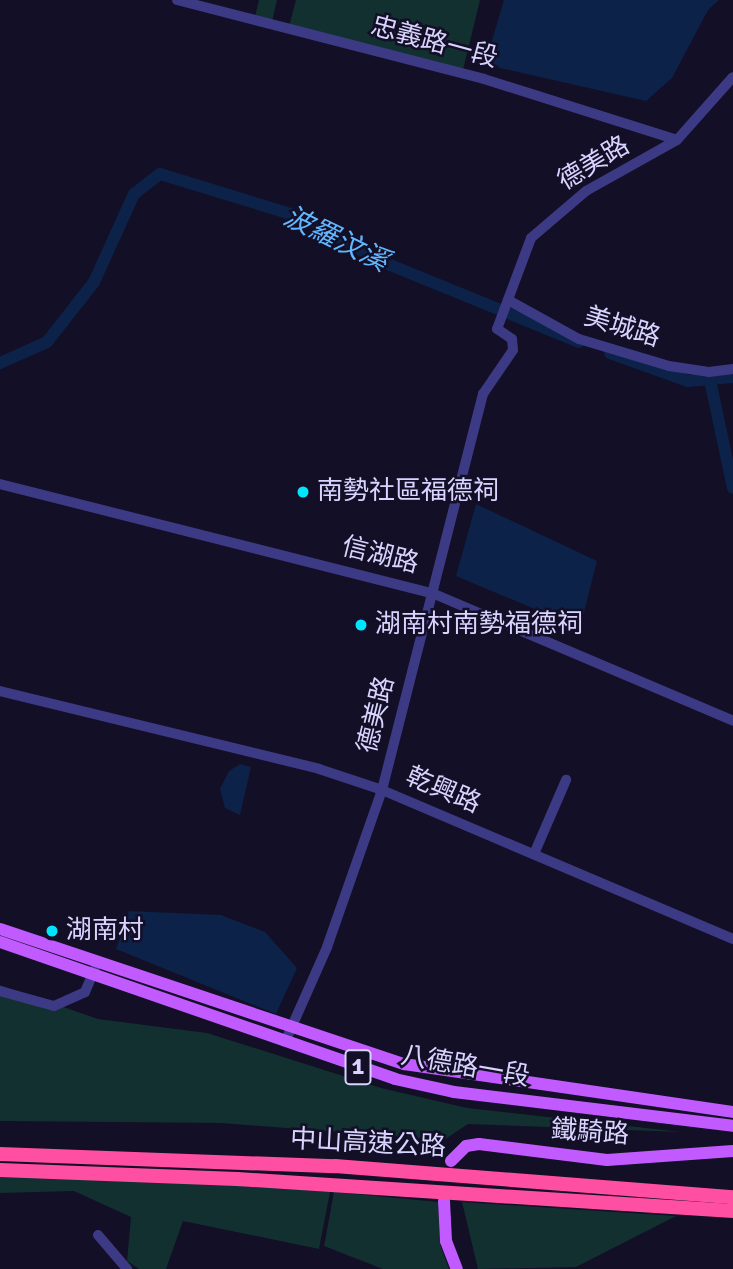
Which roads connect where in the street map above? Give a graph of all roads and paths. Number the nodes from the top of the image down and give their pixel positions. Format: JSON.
{"nodes":[{"id":1,"x":177,"y":0,"type":"edge"},
{"id":2,"x":733,"y":77,"type":"edge"},
{"id":3,"x":677,"y":140,"type":"junction"},
{"id":4,"x":506,"y":303,"type":"junction"},
{"id":5,"x":733,"y":369,"type":"edge"},
{"id":6,"x":0,"y":484,"type":"edge"},
{"id":7,"x":432,"y":593,"type":"junction"},
{"id":8,"x":0,"y":691,"type":"edge"},
{"id":9,"x":733,"y":721,"type":"edge"},
{"id":10,"x":566,"y":780,"type":"dead end"},
{"id":11,"x":382,"y":790,"type":"junction"},
{"id":12,"x":534,"y":854,"type":"junction"},
{"id":13,"x":0,"y":929,"type":"edge"},
{"id":14,"x":733,"y":939,"type":"edge"},
{"id":15,"x":0,"y":942,"type":"edge"},
{"id":16,"x":94,"y":970,"type":"junction"},
{"id":17,"x":0,"y":991,"type":"edge"},
{"id":18,"x":291,"y":1029,"type":"junction"},
{"id":19,"x":285,"y":1042,"type":"junction"},
{"id":20,"x":733,"y":1112,"type":"edge"},
{"id":21,"x":733,"y":1126,"type":"edge"},
{"id":22,"x":733,"y":1151,"type":"edge"},
{"id":23,"x":0,"y":1154,"type":"edge"},
{"id":24,"x":451,"y":1161,"type":"dead end"},
{"id":25,"x":0,"y":1170,"type":"edge"},
{"id":26,"x":733,"y":1197,"type":"edge"},
{"id":27,"x":444,"y":1201,"type":"dead end"},
{"id":28,"x":733,"y":1211,"type":"edge"},
{"id":29,"x":98,"y":1235,"type":"dead end"},
{"id":30,"x":127,"y":1269,"type":"edge"},
{"id":31,"x":457,"y":1269,"type":"edge"}],
"edges":[{"from":1,"to":3,"type":"street","name":"忠義路一段"},
{"from":2,"to":3,"type":"street","name":"德美路"},
{"from":3,"to":4,"type":"street","name":"德美路"},
{"from":4,"to":5,"type":"street","name":"美城路"},
{"from":4,"to":7,"type":"street","name":"德美路"},
{"from":6,"to":7,"type":"street","name":"信湖路"},
{"from":7,"to":9,"type":"street","name":"信湖路"},
{"from":7,"to":11,"type":"street","name":"德美路"},
{"from":8,"to":11,"type":"street","name":"乾興路"},
{"from":10,"to":12,"type":"street"},
{"from":11,"to":12,"type":"street","name":"乾興路"},
{"from":11,"to":18,"type":"street","name":"德美路"},
{"from":12,"to":14,"type":"street","name":"乾興路"},
{"from":13,"to":16,"type":"main road","name":"八德路一段","number":"1"},
{"from":15,"to":16,"type":"main road","name":"八德路一段","number":"1"},
{"from":16,"to":17,"type":"street"},
{"from":16,"to":18,"type":"main road","name":"八德路一段","number":"1"},
{"from":16,"to":19,"type":"main road","name":"八德路一段","number":"1"},
{"from":18,"to":19,"type":"street","name":"德美路"},
{"from":18,"to":20,"type":"main road","name":"八德路一段","number":"1"},
{"from":19,"to":21,"type":"main road","name":"八德路一段","number":"1"},
{"from":22,"to":24,"type":"main road","name":"鐵騎路"},
{"from":23,"to":26,"type":"highway","name":"中山高速公路"},
{"from":25,"to":28,"type":"highway","name":"中山高速公路"},
{"from":27,"to":31,"type":"main road"},
{"from":29,"to":30,"type":"street"}]}
